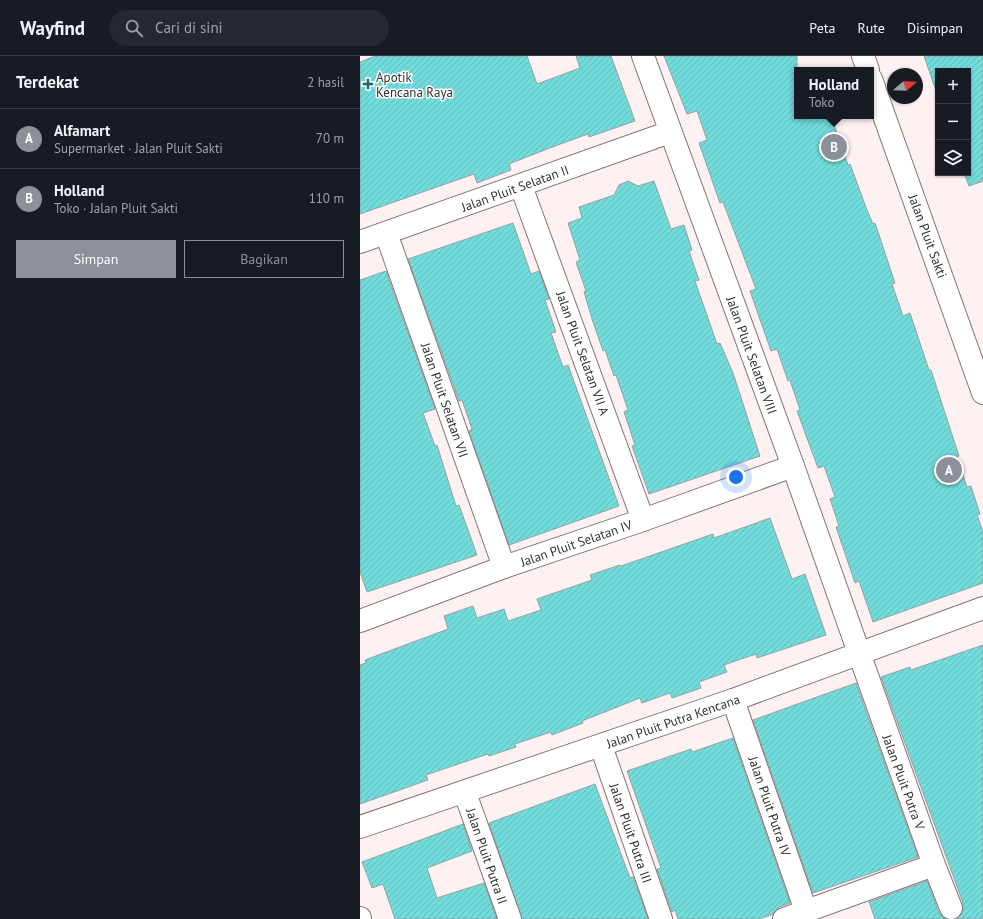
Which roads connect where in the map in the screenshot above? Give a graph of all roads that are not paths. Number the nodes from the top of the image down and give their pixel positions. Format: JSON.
{"nodes":[{"id":1,"x":643,"y":56,"type":"edge"},
{"id":2,"x":863,"y":56,"type":"edge"},
{"id":3,"x":867,"y":67,"type":"edge"},
{"id":4,"x":874,"y":87,"type":"edge"},
{"id":5,"x":670,"y":132,"type":"junction"},
{"id":6,"x":521,"y":186,"type":"junction"},
{"id":7,"x":386,"y":233,"type":"junction"},
{"id":8,"x":360,"y":242,"type":"edge"},
{"id":9,"x":983,"y":393,"type":"edge"},
{"id":10,"x":793,"y":466,"type":"junction"},
{"id":11,"x":643,"y":520,"type":"junction"},
{"id":12,"x":504,"y":567,"type":"junction"},
{"id":13,"x":983,"y":608,"type":"edge"},
{"id":14,"x":361,"y":619,"type":"edge"},
{"id":15,"x":859,"y":655,"type":"junction"},
{"id":16,"x":733,"y":700,"type":"junction"},
{"id":17,"x":601,"y":746,"type":"junction"},
{"id":18,"x":465,"y":792,"type":"junction"},
{"id":19,"x":360,"y":827,"type":"edge"},
{"id":20,"x":934,"y":865,"type":"junction"},
{"id":21,"x":951,"y":908,"type":"dead end"},
{"id":22,"x":806,"y":911,"type":"junction"},
{"id":23,"x":510,"y":919,"type":"edge"},
{"id":24,"x":661,"y":919,"type":"edge"},
{"id":25,"x":784,"y":919,"type":"edge"}],
"edges":[{"from":1,"to":5,"type":"street","name":"Jalan Pluit Selatan VIII"},
{"from":2,"to":3,"type":"street"},
{"from":4,"to":9,"type":"street","name":"Jalan Pluit Sakti"},
{"from":5,"to":6,"type":"street","name":"Jalan Pluit Selatan II"},
{"from":5,"to":10,"type":"street","name":"Jalan Pluit Selatan VIII"},
{"from":6,"to":7,"type":"street","name":"Jalan Pluit Selatan II"},
{"from":6,"to":11,"type":"street","name":"Jalan Pluit Selatan VII A"},
{"from":7,"to":8,"type":"street","name":"Jalan Pluit Selatan II"},
{"from":7,"to":12,"type":"street","name":"Jalan Pluit Selatan VII"},
{"from":10,"to":11,"type":"street","name":"Jalan Pluit Selatan IV"},
{"from":10,"to":15,"type":"street","name":"Jalan Pluit Selatan VIII"},
{"from":11,"to":12,"type":"street","name":"Jalan Pluit Selatan IV"},
{"from":12,"to":14,"type":"street","name":"Jalan Pluit Selatan IV"},
{"from":13,"to":15,"type":"street","name":"Jalan Pluit Putra Kencana"},
{"from":15,"to":16,"type":"street","name":"Jalan Pluit Putra Kencana"},
{"from":15,"to":20,"type":"street","name":"Jalan Pluit Putra V"},
{"from":16,"to":17,"type":"street","name":"Jalan Pluit Putra Kencana"},
{"from":16,"to":22,"type":"street","name":"Jalan Pluit Putra IV"},
{"from":17,"to":18,"type":"street","name":"Jalan Pluit Putra Kencana"},
{"from":17,"to":24,"type":"street","name":"Jalan Pluit Putra III"},
{"from":18,"to":19,"type":"street","name":"Jalan Pluit Putra Kencana"},
{"from":18,"to":23,"type":"street","name":"Jalan Pluit Putra II"},
{"from":20,"to":21,"type":"street","name":"Jalan Pluit Putra V"},
{"from":20,"to":22,"type":"street"},
{"from":22,"to":25,"type":"street"}]}
